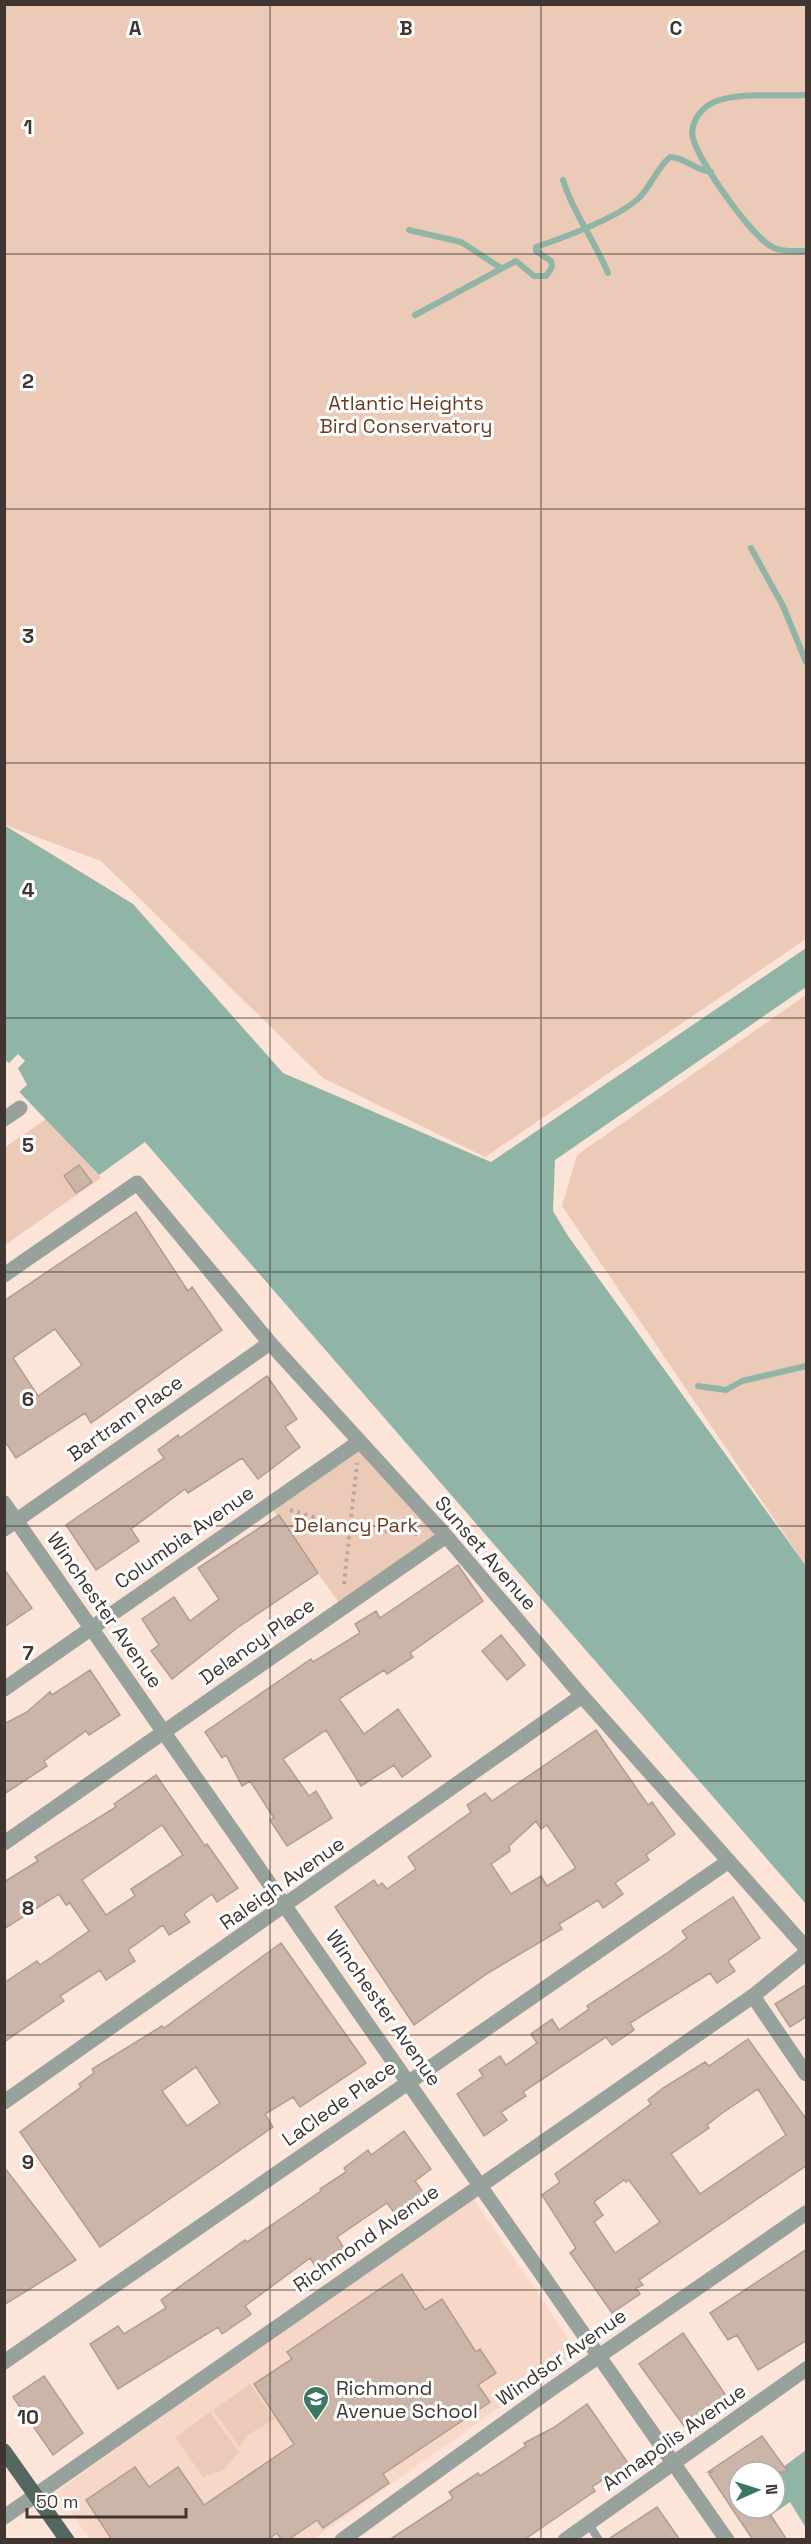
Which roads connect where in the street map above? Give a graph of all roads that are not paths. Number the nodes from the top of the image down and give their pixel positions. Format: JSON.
{"nodes":[{"id":1,"x":20,"y":1108,"type":"dead end"},
{"id":2,"x":4,"y":1119,"type":"edge"},
{"id":3,"x":4,"y":1275,"type":"edge"},
{"id":4,"x":270,"y":1343,"type":"junction"},
{"id":5,"x":359,"y":1442,"type":"junction"},
{"id":6,"x":4,"y":1503,"type":"edge"},
{"id":7,"x":10,"y":1524,"type":"edge"},
{"id":8,"x":446,"y":1536,"type":"junction"},
{"id":9,"x":91,"y":1628,"type":"junction"},
{"id":10,"x":4,"y":1689,"type":"edge"},
{"id":11,"x":582,"y":1696,"type":"junction"},
{"id":12,"x":165,"y":1731,"type":"junction"},
{"id":13,"x":4,"y":1843,"type":"edge"},
{"id":14,"x":729,"y":1861,"type":"junction"},
{"id":15,"x":286,"y":1905,"type":"junction"},
{"id":16,"x":807,"y":1948,"type":"edge"},
{"id":17,"x":807,"y":1953,"type":"edge"},
{"id":18,"x":753,"y":1996,"type":"junction"},
{"id":19,"x":807,"y":2074,"type":"edge"},
{"id":20,"x":409,"y":2080,"type":"junction"},
{"id":21,"x":4,"y":2102,"type":"edge"},
{"id":22,"x":481,"y":2183,"type":"junction"},
{"id":23,"x":807,"y":2213,"type":"edge"},
{"id":24,"x":600,"y":2355,"type":"junction"},
{"id":25,"x":4,"y":2362,"type":"edge"},
{"id":26,"x":807,"y":2369,"type":"edge"},
{"id":27,"x":4,"y":2451,"type":"edge"},
{"id":28,"x":674,"y":2463,"type":"junction"},
{"id":29,"x":35,"y":2495,"type":"junction"},
{"id":30,"x":4,"y":2517,"type":"edge"},
{"id":31,"x":588,"y":2523,"type":"junction"},
{"id":32,"x":67,"y":2540,"type":"edge"},
{"id":33,"x":342,"y":2540,"type":"edge"},
{"id":34,"x":565,"y":2540,"type":"edge"},
{"id":35,"x":599,"y":2540,"type":"edge"},
{"id":36,"x":727,"y":2540,"type":"edge"}],
"edges":[{"from":1,"to":2,"type":"street"},
{"from":3,"to":4,"type":"street","name":"Sunset Avenue"},
{"from":4,"to":5,"type":"street","name":"Sunset Avenue"},
{"from":4,"to":7,"type":"street","name":"Bartram Place"},
{"from":5,"to":8,"type":"street","name":"Sunset Avenue"},
{"from":5,"to":9,"type":"street","name":"Columbia Avenue"},
{"from":6,"to":7,"type":"street","name":"Winchester Avenue"},
{"from":7,"to":9,"type":"street","name":"Winchester Avenue"},
{"from":8,"to":11,"type":"street","name":"Sunset Avenue"},
{"from":8,"to":12,"type":"street","name":"Delancy Place"},
{"from":9,"to":10,"type":"street","name":"Columbia Avenue"},
{"from":9,"to":12,"type":"street","name":"Winchester Avenue"},
{"from":11,"to":14,"type":"street","name":"Sunset Avenue"},
{"from":11,"to":15,"type":"street","name":"Raleigh Avenue"},
{"from":12,"to":13,"type":"street","name":"Delancy Place"},
{"from":12,"to":15,"type":"street","name":"Winchester Avenue"},
{"from":14,"to":16,"type":"street","name":"Sunset Avenue"},
{"from":14,"to":20,"type":"street","name":"LaClede Place"},
{"from":15,"to":20,"type":"street","name":"Winchester Avenue"},
{"from":15,"to":21,"type":"street","name":"Raleigh Avenue"},
{"from":17,"to":18,"type":"street"},
{"from":18,"to":19,"type":"street"},
{"from":18,"to":22,"type":"street","name":"Richmond Avenue"},
{"from":20,"to":22,"type":"street","name":"Winchester Avenue"},
{"from":20,"to":25,"type":"street","name":"LaClede Place"},
{"from":22,"to":24,"type":"street","name":"Winchester Avenue"},
{"from":22,"to":29,"type":"street","name":"Richmond Avenue"},
{"from":23,"to":24,"type":"street","name":"Windsor Avenue"},
{"from":24,"to":28,"type":"street","name":"Winchester Avenue"},
{"from":24,"to":33,"type":"street","name":"Windsor Avenue"},
{"from":26,"to":28,"type":"street","name":"Annapolis Avenue"},
{"from":27,"to":29,"type":"main road"},
{"from":28,"to":31,"type":"street","name":"Annapolis Avenue"},
{"from":28,"to":36,"type":"street","name":"Winchester Avenue"},
{"from":29,"to":30,"type":"street","name":"Richmond Avenue"},
{"from":29,"to":32,"type":"main road"},
{"from":31,"to":34,"type":"street","name":"Annapolis Avenue"},
{"from":31,"to":35,"type":"lane"}]}
